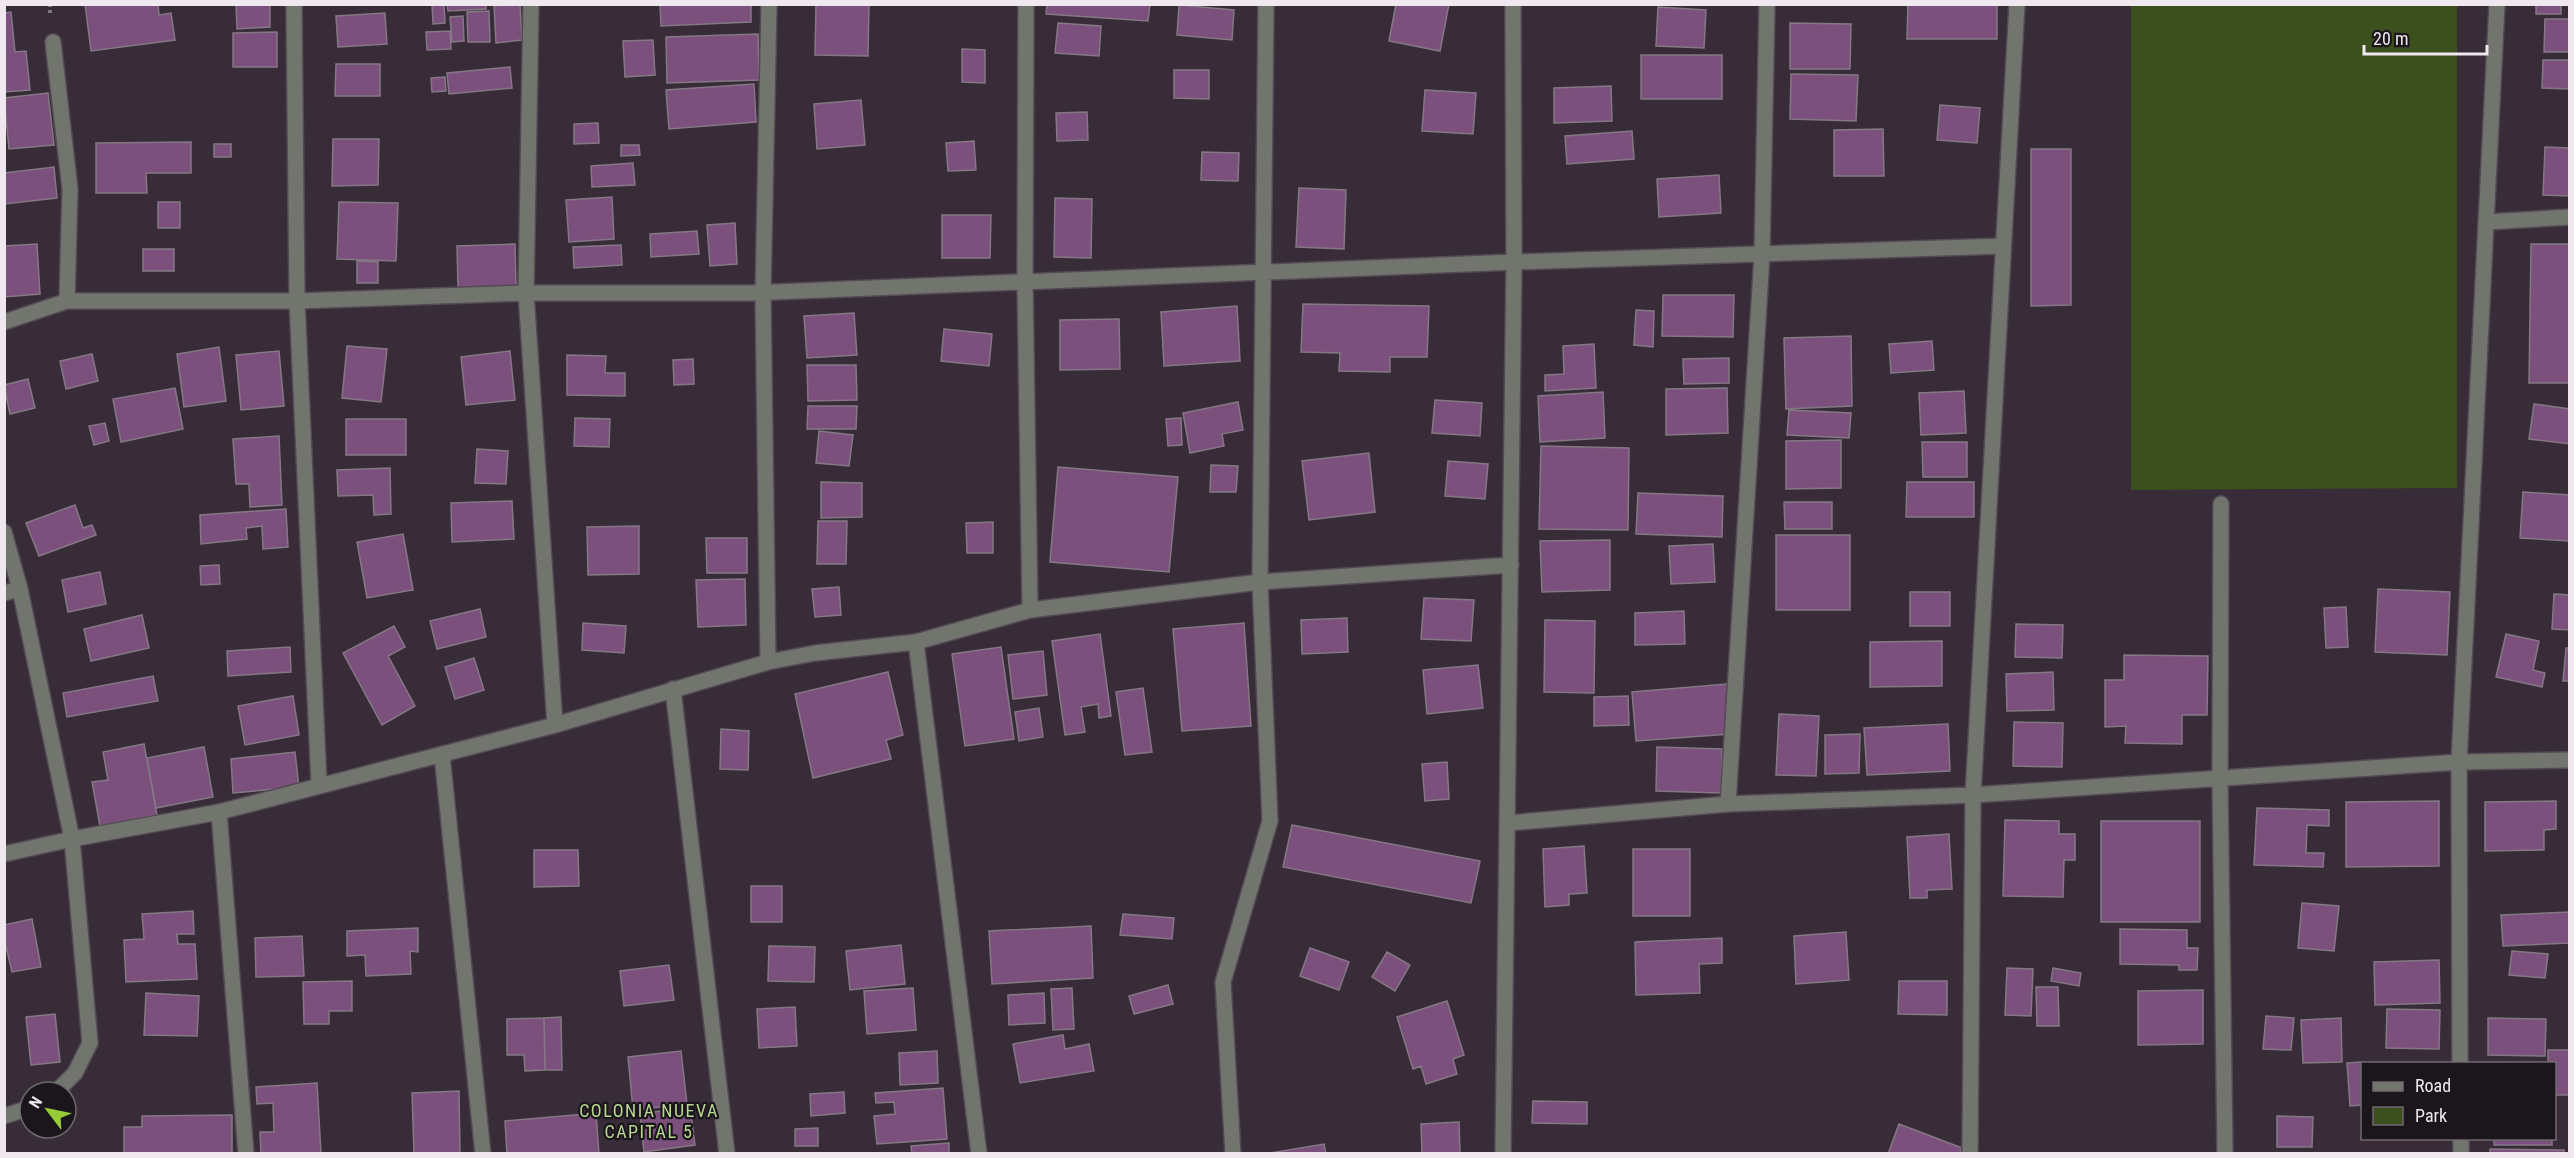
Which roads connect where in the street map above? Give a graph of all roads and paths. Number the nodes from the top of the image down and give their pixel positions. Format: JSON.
{"nodes":[{"id":1,"x":294,"y":4,"type":"edge"},
{"id":2,"x":531,"y":4,"type":"edge"},
{"id":3,"x":769,"y":4,"type":"edge"},
{"id":4,"x":1026,"y":4,"type":"edge"},
{"id":5,"x":1266,"y":4,"type":"edge"},
{"id":6,"x":1513,"y":4,"type":"edge"},
{"id":7,"x":1767,"y":4,"type":"edge"},
{"id":8,"x":2017,"y":4,"type":"edge"},
{"id":9,"x":2497,"y":4,"type":"edge"},
{"id":10,"x":53,"y":42,"type":"dead end"},
{"id":11,"x":2570,"y":217,"type":"edge"},
{"id":12,"x":2487,"y":222,"type":"junction"},
{"id":13,"x":2003,"y":246,"type":"junction"},
{"id":14,"x":1762,"y":255,"type":"junction"},
{"id":15,"x":1514,"y":262,"type":"junction"},
{"id":16,"x":1262,"y":274,"type":"junction"},
{"id":17,"x":1025,"y":282,"type":"junction"},
{"id":18,"x":526,"y":293,"type":"junction"},
{"id":19,"x":763,"y":293,"type":"junction"},
{"id":20,"x":67,"y":301,"type":"junction"},
{"id":21,"x":297,"y":301,"type":"junction"},
{"id":22,"x":4,"y":322,"type":"edge"},
{"id":23,"x":2221,"y":504,"type":"dead end"},
{"id":24,"x":4,"y":532,"type":"edge"},
{"id":25,"x":1511,"y":565,"type":"junction"},
{"id":26,"x":1260,"y":582,"type":"junction"},
{"id":27,"x":12,"y":591,"type":"edge"},
{"id":28,"x":1030,"y":610,"type":"junction"},
{"id":29,"x":916,"y":642,"type":"junction"},
{"id":30,"x":768,"y":662,"type":"junction"},
{"id":31,"x":674,"y":689,"type":"junction"},
{"id":32,"x":555,"y":725,"type":"junction"},
{"id":33,"x":442,"y":755,"type":"junction"},
{"id":34,"x":2570,"y":760,"type":"edge"},
{"id":35,"x":2459,"y":762,"type":"junction"},
{"id":36,"x":2220,"y":780,"type":"junction"},
{"id":37,"x":319,"y":784,"type":"junction"},
{"id":38,"x":1973,"y":795,"type":"junction"},
{"id":39,"x":1728,"y":804,"type":"junction"},
{"id":40,"x":219,"y":812,"type":"junction"},
{"id":41,"x":1508,"y":823,"type":"junction"},
{"id":42,"x":72,"y":839,"type":"junction"},
{"id":43,"x":4,"y":854,"type":"edge"},
{"id":44,"x":2460,"y":1062,"type":"edge"},
{"id":45,"x":68,"y":1080,"type":"edge"},
{"id":46,"x":246,"y":1154,"type":"edge"},
{"id":47,"x":483,"y":1154,"type":"edge"},
{"id":48,"x":727,"y":1154,"type":"edge"},
{"id":49,"x":979,"y":1154,"type":"edge"},
{"id":50,"x":1233,"y":1154,"type":"edge"},
{"id":51,"x":1503,"y":1154,"type":"edge"},
{"id":52,"x":1970,"y":1154,"type":"edge"},
{"id":53,"x":2224,"y":1154,"type":"edge"}],
"edges":[{"from":1,"to":21,"type":"street"},
{"from":2,"to":18,"type":"street"},
{"from":3,"to":19,"type":"street"},
{"from":4,"to":17,"type":"street"},
{"from":5,"to":16,"type":"street"},
{"from":6,"to":15,"type":"street"},
{"from":7,"to":14,"type":"street"},
{"from":8,"to":13,"type":"street"},
{"from":9,"to":12,"type":"street"},
{"from":10,"to":20,"type":"street"},
{"from":11,"to":12,"type":"street"},
{"from":12,"to":35,"type":"street"},
{"from":13,"to":14,"type":"street"},
{"from":13,"to":38,"type":"street"},
{"from":14,"to":15,"type":"street"},
{"from":14,"to":39,"type":"street"},
{"from":15,"to":16,"type":"street"},
{"from":15,"to":25,"type":"street"},
{"from":16,"to":17,"type":"street"},
{"from":16,"to":26,"type":"street"},
{"from":17,"to":19,"type":"street"},
{"from":17,"to":28,"type":"street"},
{"from":18,"to":19,"type":"street"},
{"from":18,"to":21,"type":"street"},
{"from":18,"to":32,"type":"street"},
{"from":19,"to":30,"type":"street"},
{"from":20,"to":21,"type":"street"},
{"from":20,"to":22,"type":"street"},
{"from":21,"to":37,"type":"street"},
{"from":23,"to":36,"type":"street"},
{"from":24,"to":27,"type":"street"},
{"from":25,"to":26,"type":"street"},
{"from":25,"to":41,"type":"street"},
{"from":26,"to":28,"type":"street"},
{"from":26,"to":50,"type":"street"},
{"from":27,"to":42,"type":"street"},
{"from":28,"to":29,"type":"street"},
{"from":29,"to":30,"type":"street"},
{"from":29,"to":49,"type":"street"},
{"from":30,"to":31,"type":"street"},
{"from":31,"to":32,"type":"street"},
{"from":31,"to":48,"type":"street"},
{"from":32,"to":33,"type":"street"},
{"from":33,"to":37,"type":"street"},
{"from":33,"to":47,"type":"street"},
{"from":34,"to":35,"type":"street"},
{"from":35,"to":36,"type":"street"},
{"from":35,"to":44,"type":"street"},
{"from":36,"to":38,"type":"street"},
{"from":36,"to":53,"type":"street"},
{"from":37,"to":40,"type":"street"},
{"from":38,"to":39,"type":"street"},
{"from":38,"to":52,"type":"street"},
{"from":39,"to":41,"type":"street"},
{"from":40,"to":42,"type":"street"},
{"from":40,"to":46,"type":"street"},
{"from":41,"to":51,"type":"street"},
{"from":42,"to":43,"type":"street"},
{"from":42,"to":45,"type":"street"}]}
